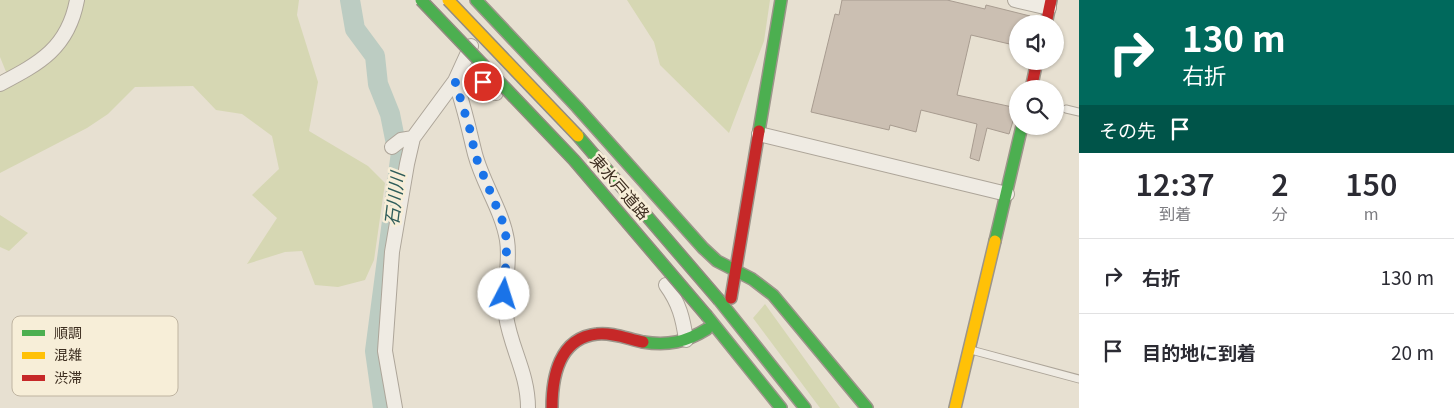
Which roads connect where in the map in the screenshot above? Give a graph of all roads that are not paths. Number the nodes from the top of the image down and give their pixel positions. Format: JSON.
{"nodes":[{"id":1,"x":77,"y":0,"type":"edge"},
{"id":2,"x":421,"y":0,"type":"edge"},
{"id":3,"x":448,"y":0,"type":"edge"},
{"id":4,"x":781,"y":0,"type":"edge"},
{"id":5,"x":1015,"y":0,"type":"edge"},
{"id":6,"x":482,"y":2,"type":"edge"},
{"id":7,"x":1050,"y":4,"type":"edge"},
{"id":8,"x":456,"y":79,"type":"junction"},
{"id":9,"x":0,"y":84,"type":"edge"},
{"id":10,"x":1066,"y":109,"type":"dead end"},
{"id":11,"x":1079,"y":112,"type":"edge"},
{"id":12,"x":759,"y":134,"type":"junction"},
{"id":13,"x":1020,"y":135,"type":"edge"},
{"id":14,"x":1007,"y":194,"type":"junction"},
{"id":15,"x":736,"y":271,"type":"junction"},
{"id":16,"x":725,"y":299,"type":"junction"},
{"id":17,"x":707,"y":329,"type":"dead end"},
{"id":18,"x":686,"y":340,"type":"junction"},
{"id":19,"x":970,"y":350,"type":"junction"},
{"id":20,"x":1079,"y":378,"type":"edge"},
{"id":21,"x":395,"y":408,"type":"edge"},
{"id":22,"x":528,"y":408,"type":"edge"},
{"id":23,"x":552,"y":408,"type":"edge"},
{"id":24,"x":780,"y":408,"type":"edge"},
{"id":25,"x":804,"y":408,"type":"edge"},
{"id":26,"x":867,"y":408,"type":"edge"},
{"id":27,"x":955,"y":408,"type":"edge"}],
"edges":[{"from":1,"to":9,"type":"street"},
{"from":2,"to":24,"type":"main road","name":"東水戸道路","bridge":true},
{"from":3,"to":16,"type":"main road","name":"東水戸道路","bridge":true},
{"from":4,"to":12,"type":"main road"},
{"from":5,"to":7,"type":"street"},
{"from":6,"to":8,"type":"street"},
{"from":6,"to":15,"type":"main road"},
{"from":8,"to":18,"type":"street"},
{"from":8,"to":21,"type":"street"},
{"from":8,"to":22,"type":"street"},
{"from":10,"to":11,"type":"lane"},
{"from":12,"to":14,"type":"street"},
{"from":12,"to":15,"type":"main road"},
{"from":13,"to":14,"type":"main road"},
{"from":14,"to":19,"type":"main road"},
{"from":15,"to":16,"type":"main road"},
{"from":15,"to":26,"type":"main road"},
{"from":16,"to":25,"type":"main road","name":"東水戸道路"},
{"from":17,"to":18,"type":"main road"},
{"from":18,"to":23,"type":"main road"},
{"from":19,"to":20,"type":"lane"},
{"from":19,"to":27,"type":"main road"}]}
